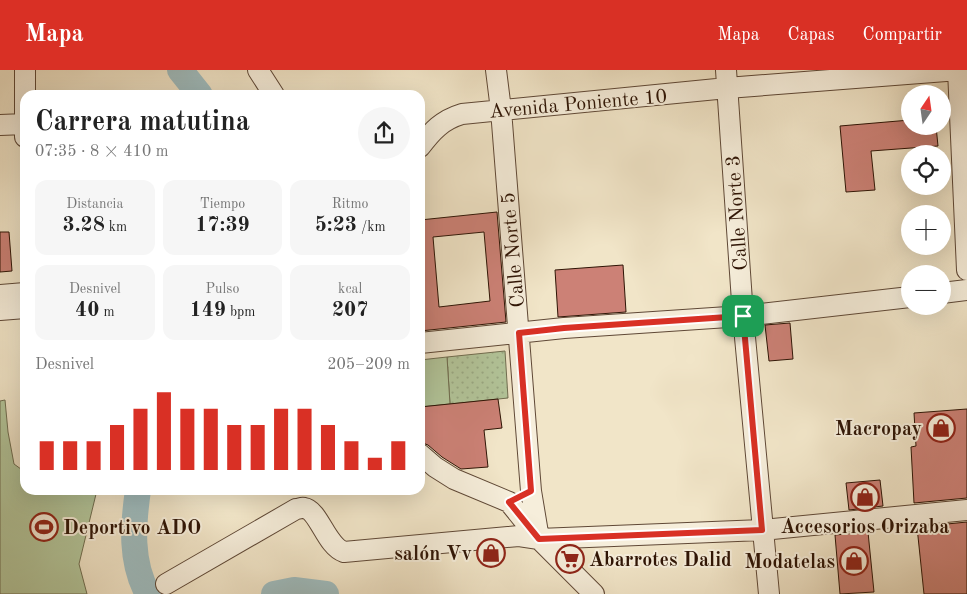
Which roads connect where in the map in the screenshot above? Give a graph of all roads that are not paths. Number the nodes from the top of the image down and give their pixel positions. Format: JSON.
{"nodes":[{"id":1,"x":25,"y":70,"type":"edge"},
{"id":2,"x":258,"y":70,"type":"edge"},
{"id":3,"x":496,"y":70,"type":"edge"},
{"id":4,"x":958,"y":70,"type":"edge"},
{"id":5,"x":726,"y":79,"type":"edge"},
{"id":6,"x":25,"y":90,"type":"edge"},
{"id":7,"x":271,"y":90,"type":"edge"},
{"id":8,"x":501,"y":110,"type":"junction"},
{"id":9,"x":0,"y":112,"type":"edge"},
{"id":10,"x":20,"y":116,"type":"edge"},
{"id":11,"x":20,"y":118,"type":"edge"},
{"id":12,"x":0,"y":125,"type":"edge"},
{"id":13,"x":425,"y":140,"type":"edge"},
{"id":14,"x":967,"y":270,"type":"edge"},
{"id":15,"x":967,"y":290,"type":"edge"},
{"id":16,"x":951,"y":292,"type":"edge"},
{"id":17,"x":20,"y":293,"type":"edge"},
{"id":18,"x":0,"y":295,"type":"edge"},
{"id":19,"x":901,"y":298,"type":"edge"},
{"id":20,"x":20,"y":308,"type":"edge"},
{"id":21,"x":0,"y":310,"type":"edge"},
{"id":22,"x":743,"y":316,"type":"junction"},
{"id":23,"x":519,"y":333,"type":"junction"},
{"id":24,"x":425,"y":342,"type":"edge"},
{"id":25,"x":425,"y":458,"type":"edge"},
{"id":26,"x":531,"y":491,"type":"junction"},
{"id":27,"x":509,"y":502,"type":"junction"},
{"id":28,"x":967,"y":510,"type":"edge"},
{"id":29,"x":762,"y":530,"type":"junction"},
{"id":30,"x":539,"y":539,"type":"junction"},
{"id":31,"x":166,"y":584,"type":"dead end"},
{"id":32,"x":594,"y":594,"type":"edge"},
{"id":33,"x":769,"y":594,"type":"edge"}],
"edges":[{"from":1,"to":6,"type":"street"},
{"from":2,"to":7,"type":"street"},
{"from":3,"to":8,"type":"street","name":"Calle Norte 5"},
{"from":4,"to":5,"type":"street","name":"Avenida Poniente 10"},
{"from":4,"to":14,"type":"street"},
{"from":5,"to":8,"type":"street","name":"Avenida Poniente 10"},
{"from":5,"to":22,"type":"street","name":"Calle Norte 3"},
{"from":8,"to":13,"type":"street","name":"Avenida Poniente 10"},
{"from":8,"to":23,"type":"street","name":"Calle Norte 5"},
{"from":9,"to":10,"type":"street"},
{"from":11,"to":12,"type":"street"},
{"from":15,"to":16,"type":"street"},
{"from":17,"to":18,"type":"street"},
{"from":19,"to":22,"type":"street"},
{"from":20,"to":21,"type":"street"},
{"from":22,"to":23,"type":"street"},
{"from":22,"to":29,"type":"street","name":"Calle Norte 3"},
{"from":23,"to":24,"type":"street"},
{"from":23,"to":26,"type":"street","name":"Calle Norte 5"},
{"from":25,"to":27,"type":"street"},
{"from":26,"to":27,"type":"street"},
{"from":26,"to":30,"type":"street","name":"Calle Norte 5"},
{"from":27,"to":30,"type":"street"},
{"from":28,"to":29,"type":"street"},
{"from":29,"to":30,"type":"street"},
{"from":29,"to":33,"type":"street","name":"Calle Norte 3"},
{"from":30,"to":31,"type":"street"},
{"from":30,"to":32,"type":"street"}]}
